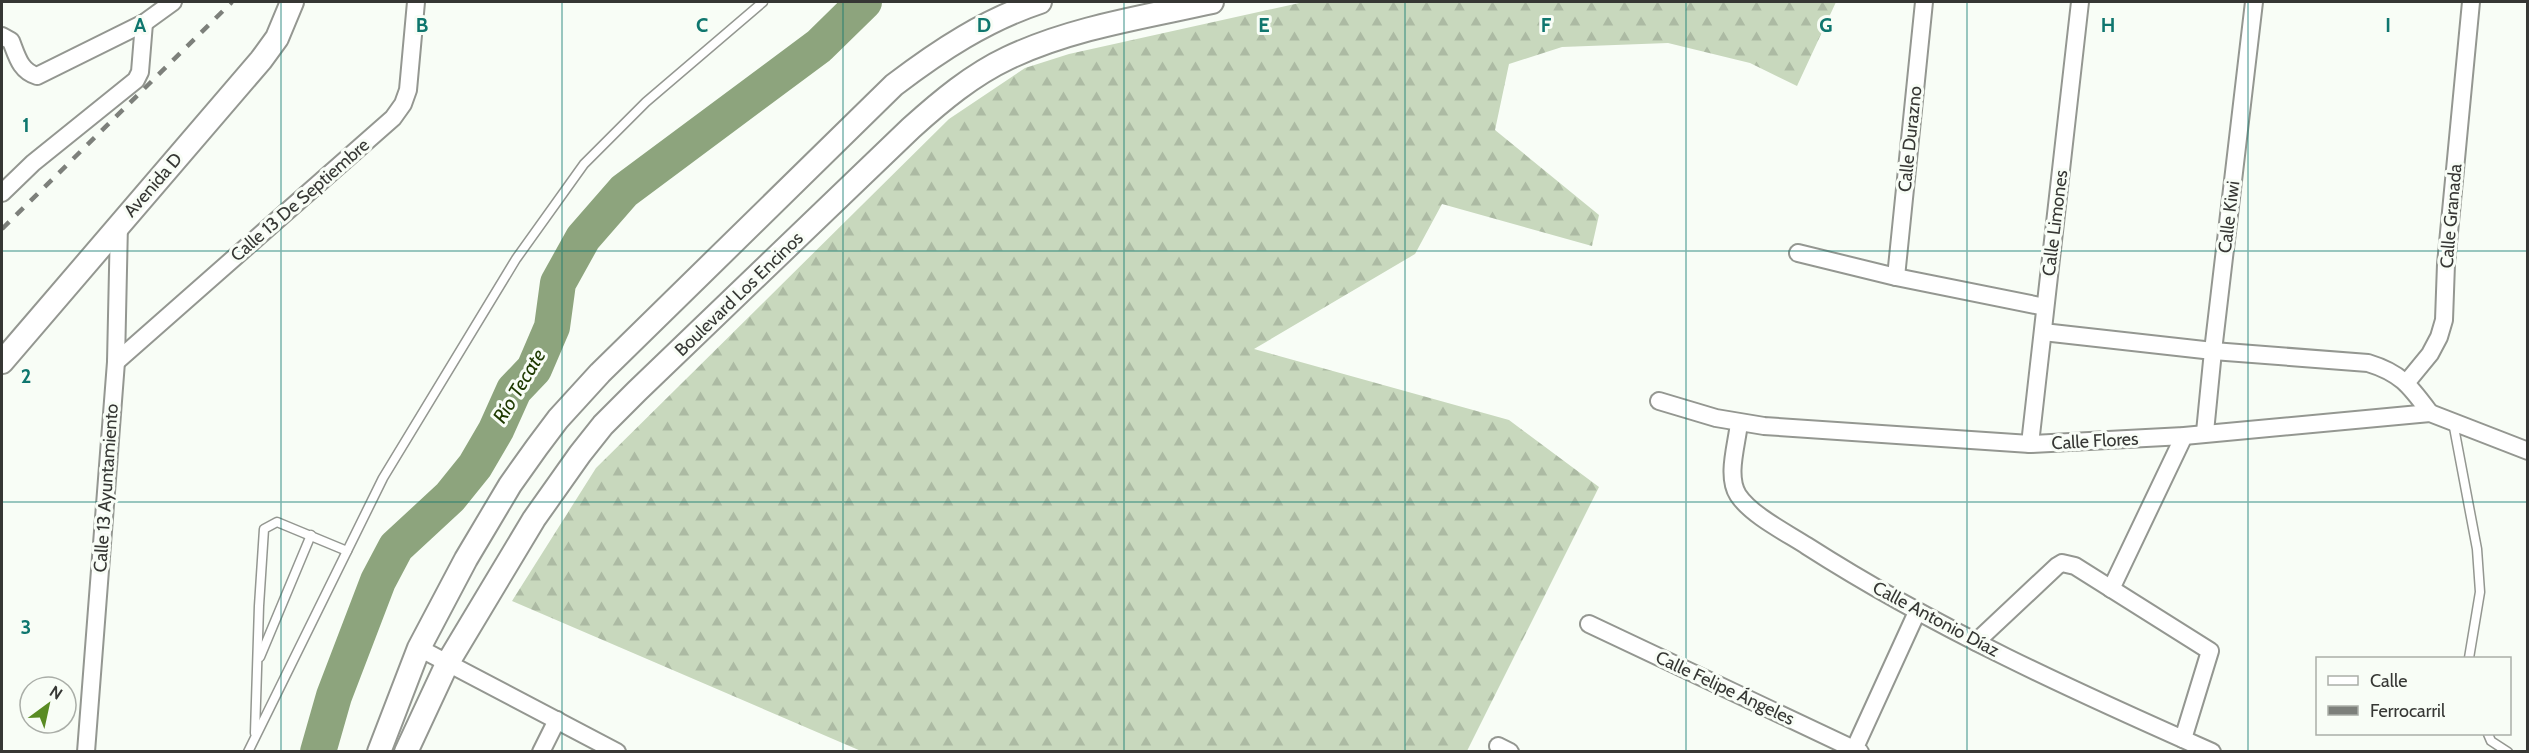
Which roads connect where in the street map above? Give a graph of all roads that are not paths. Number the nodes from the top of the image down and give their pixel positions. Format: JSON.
{"nodes":[{"id":1,"x":172,"y":2,"type":"edge"},
{"id":2,"x":292,"y":2,"type":"edge"},
{"id":3,"x":416,"y":2,"type":"edge"},
{"id":4,"x":763,"y":2,"type":"edge"},
{"id":5,"x":1040,"y":2,"type":"edge"},
{"id":6,"x":1212,"y":2,"type":"edge"},
{"id":7,"x":1924,"y":2,"type":"edge"},
{"id":8,"x":2080,"y":2,"type":"edge"},
{"id":9,"x":2254,"y":2,"type":"edge"},
{"id":10,"x":2471,"y":2,"type":"edge"},
{"id":11,"x":144,"y":23,"type":"junction"},
{"id":12,"x":2,"y":36,"type":"edge"},
{"id":13,"x":2,"y":193,"type":"edge"},
{"id":14,"x":119,"y":224,"type":"junction"},
{"id":15,"x":1798,"y":253,"type":"dead end"},
{"id":16,"x":1896,"y":277,"type":"junction"},
{"id":17,"x":2045,"y":307,"type":"junction"},
{"id":18,"x":2043,"y":332,"type":"junction"},
{"id":19,"x":2213,"y":351,"type":"junction"},
{"id":20,"x":2,"y":362,"type":"edge"},
{"id":21,"x":116,"y":362,"type":"junction"},
{"id":22,"x":2407,"y":382,"type":"junction"},
{"id":23,"x":1659,"y":400,"type":"dead end"},
{"id":24,"x":2430,"y":413,"type":"junction"},
{"id":25,"x":2452,"y":421,"type":"junction"},
{"id":26,"x":1739,"y":423,"type":"junction"},
{"id":27,"x":2205,"y":432,"type":"junction"},
{"id":28,"x":2184,"y":436,"type":"junction"},
{"id":29,"x":2030,"y":444,"type":"junction"},
{"id":30,"x":2528,"y":451,"type":"edge"},
{"id":31,"x":310,"y":535,"type":"junction"},
{"id":32,"x":347,"y":551,"type":"junction"},
{"id":33,"x":2111,"y":590,"type":"junction"},
{"id":34,"x":1917,"y":612,"type":"junction"},
{"id":35,"x":1589,"y":624,"type":"dead end"},
{"id":36,"x":1976,"y":642,"type":"junction"},
{"id":37,"x":418,"y":648,"type":"junction"},
{"id":38,"x":2469,"y":657,"type":"edge"},
{"id":39,"x":257,"y":663,"type":"junction"},
{"id":40,"x":447,"y":664,"type":"junction"},
{"id":41,"x":557,"y":720,"type":"junction"},
{"id":42,"x":2488,"y":735,"type":"edge"},
{"id":43,"x":255,"y":736,"type":"junction"},
{"id":44,"x":2183,"y":739,"type":"junction"},
{"id":45,"x":1856,"y":751,"type":"edge"},
{"id":46,"x":86,"y":752,"type":"edge"},
{"id":47,"x":248,"y":752,"type":"edge"},
{"id":48,"x":379,"y":752,"type":"edge"},
{"id":49,"x":406,"y":752,"type":"edge"},
{"id":50,"x":541,"y":752,"type":"edge"},
{"id":51,"x":617,"y":752,"type":"edge"},
{"id":52,"x":2212,"y":752,"type":"edge"},
{"id":53,"x":2508,"y":752,"type":"edge"}],
"edges":[{"from":1,"to":11,"type":"street"},
{"from":2,"to":14,"type":"main road","name":"Avenida D"},
{"from":3,"to":21,"type":"street","name":"Calle 13 De Septiembre"},
{"from":4,"to":32,"type":"lane"},
{"from":5,"to":37,"type":"main road"},
{"from":6,"to":40,"type":"main road","name":"Boulevard Los Encinos"},
{"from":7,"to":16,"type":"street","name":"Calle Durazno"},
{"from":8,"to":17,"type":"street","name":"Calle Limones"},
{"from":9,"to":19,"type":"street","name":"Calle Kiwi"},
{"from":10,"to":22,"type":"street","name":"Calle Granada"},
{"from":11,"to":12,"type":"street"},
{"from":11,"to":13,"type":"street"},
{"from":14,"to":20,"type":"main road","name":"Avenida D"},
{"from":14,"to":21,"type":"street","name":"Calle 13 Ayuntamiento"},
{"from":15,"to":16,"type":"street"},
{"from":16,"to":17,"type":"street"},
{"from":17,"to":18,"type":"street","name":"Calle Limones"},
{"from":18,"to":19,"type":"street"},
{"from":18,"to":29,"type":"street","name":"Calle Limones"},
{"from":19,"to":22,"type":"street"},
{"from":19,"to":27,"type":"street","name":"Calle Kiwi"},
{"from":21,"to":46,"type":"street","name":"Calle 13 Ayuntamiento"},
{"from":22,"to":24,"type":"street"},
{"from":23,"to":26,"type":"street","name":"Calle Flores"},
{"from":24,"to":25,"type":"street","name":"Calle Flores"},
{"from":24,"to":27,"type":"street","name":"Calle Flores"},
{"from":25,"to":30,"type":"street","name":"Calle Flores"},
{"from":25,"to":38,"type":"lane"},
{"from":26,"to":29,"type":"street","name":"Calle Flores"},
{"from":26,"to":34,"type":"street","name":"Calle Antonio Díaz"},
{"from":27,"to":28,"type":"street","name":"Calle Flores"},
{"from":28,"to":29,"type":"street","name":"Calle Flores"},
{"from":28,"to":33,"type":"street"},
{"from":31,"to":32,"type":"lane"},
{"from":31,"to":39,"type":"lane"},
{"from":31,"to":39,"type":"lane"},
{"from":32,"to":43,"type":"lane"},
{"from":33,"to":36,"type":"street"},
{"from":33,"to":44,"type":"street"},
{"from":34,"to":36,"type":"street","name":"Calle Antonio Díaz"},
{"from":34,"to":45,"type":"street"},
{"from":35,"to":45,"type":"street","name":"Calle Felipe Ángeles"},
{"from":36,"to":44,"type":"street","name":"Calle Antonio Díaz"},
{"from":37,"to":40,"type":"street"},
{"from":37,"to":48,"type":"main road"},
{"from":39,"to":43,"type":"lane"},
{"from":40,"to":41,"type":"street"},
{"from":40,"to":49,"type":"main road","name":"Boulevard Los Encinos"},
{"from":41,"to":50,"type":"street"},
{"from":41,"to":51,"type":"street"},
{"from":42,"to":53,"type":"lane"},
{"from":43,"to":47,"type":"lane"},
{"from":44,"to":52,"type":"street","name":"Calle Antonio Díaz"}]}
